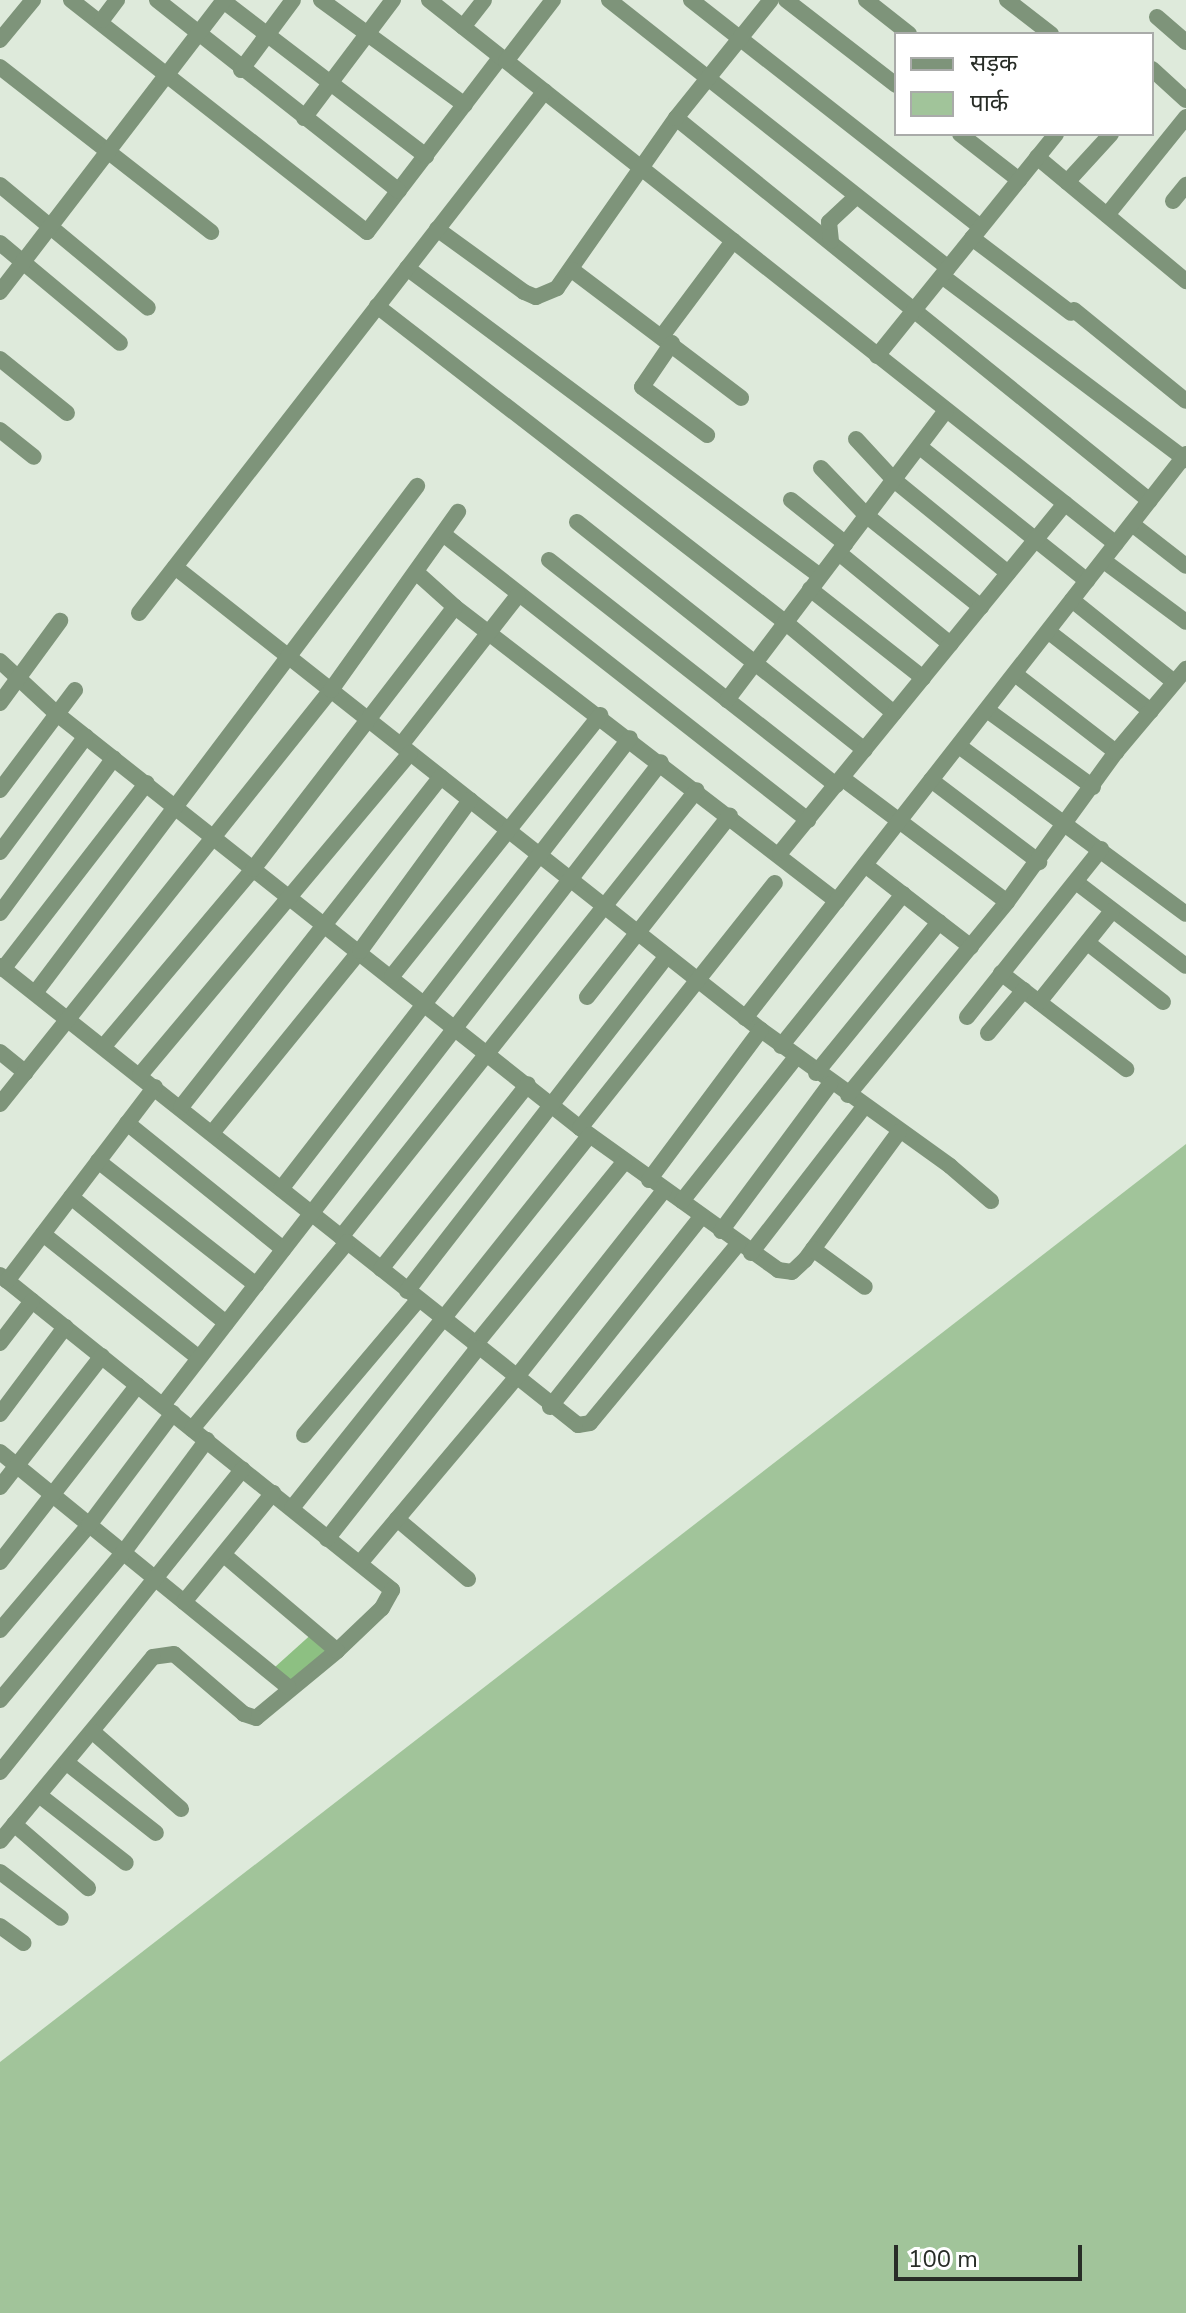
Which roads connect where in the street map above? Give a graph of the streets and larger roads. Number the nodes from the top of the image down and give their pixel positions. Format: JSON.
{"nodes":[{"id":1,"x":33,"y":0,"type":"edge"},
{"id":2,"x":71,"y":0,"type":"edge"},
{"id":3,"x":117,"y":0,"type":"edge"},
{"id":4,"x":157,"y":0,"type":"edge"},
{"id":5,"x":223,"y":0,"type":"edge"},
{"id":6,"x":293,"y":0,"type":"edge"},
{"id":7,"x":321,"y":0,"type":"edge"},
{"id":8,"x":393,"y":0,"type":"edge"},
{"id":9,"x":429,"y":0,"type":"edge"},
{"id":10,"x":484,"y":0,"type":"edge"},
{"id":11,"x":553,"y":0,"type":"edge"},
{"id":12,"x":609,"y":0,"type":"edge"},
{"id":13,"x":691,"y":0,"type":"edge"},
{"id":14,"x":771,"y":0,"type":"edge"},
{"id":15,"x":786,"y":0,"type":"edge"},
{"id":16,"x":866,"y":0,"type":"edge"},
{"id":17,"x":1007,"y":0,"type":"edge"},
{"id":18,"x":1157,"y":17,"type":"dead end"},
{"id":19,"x":102,"y":20,"type":"junction"},
{"id":20,"x":463,"y":27,"type":"junction"},
{"id":21,"x":906,"y":32,"type":"edge"},
{"id":22,"x":1048,"y":32,"type":"edge"},
{"id":23,"x":267,"y":34,"type":"junction"},
{"id":24,"x":366,"y":35,"type":"junction"},
{"id":25,"x":197,"y":36,"type":"junction"},
{"id":26,"x":0,"y":40,"type":"edge"},
{"id":27,"x":739,"y":40,"type":"junction"},
{"id":28,"x":1186,"y":42,"type":"edge"},
{"id":29,"x":504,"y":59,"type":"junction"},
{"id":30,"x":0,"y":67,"type":"edge"},
{"id":31,"x":241,"y":70,"type":"junction"},
{"id":32,"x":1154,"y":76,"type":"edge"},
{"id":33,"x":165,"y":77,"type":"junction"},
{"id":34,"x":706,"y":81,"type":"junction"},
{"id":35,"x":330,"y":83,"type":"junction"},
{"id":36,"x":894,"y":83,"type":"edge"},
{"id":37,"x":545,"y":91,"type":"junction"},
{"id":38,"x":1186,"y":100,"type":"edge"},
{"id":39,"x":465,"y":105,"type":"junction"},
{"id":40,"x":1186,"y":117,"type":"edge"},
{"id":41,"x":304,"y":118,"type":"junction"},
{"id":42,"x":676,"y":118,"type":"junction"},
{"id":43,"x":963,"y":136,"type":"edge"},
{"id":44,"x":1109,"y":136,"type":"edge"},
{"id":45,"x":1044,"y":142,"type":"edge"},
{"id":46,"x":108,"y":151,"type":"junction"},
{"id":47,"x":426,"y":156,"type":"junction"},
{"id":48,"x":641,"y":167,"type":"junction"},
{"id":49,"x":1019,"y":180,"type":"junction"},
{"id":50,"x":1067,"y":182,"type":"junction"},
{"id":51,"x":0,"y":185,"type":"edge"},
{"id":52,"x":1186,"y":185,"type":"edge"},
{"id":53,"x":399,"y":191,"type":"junction"},
{"id":54,"x":856,"y":197,"type":"junction"},
{"id":55,"x":1173,"y":201,"type":"dead end"},
{"id":56,"x":1107,"y":215,"type":"junction"},
{"id":57,"x":51,"y":226,"type":"junction"},
{"id":58,"x":437,"y":229,"type":"junction"},
{"id":59,"x":211,"y":232,"type":"dead end"},
{"id":60,"x":976,"y":233,"type":"junction"},
{"id":61,"x":733,"y":241,"type":"junction"},
{"id":62,"x":831,"y":241,"type":"junction"},
{"id":63,"x":0,"y":243,"type":"edge"},
{"id":64,"x":24,"y":262,"type":"junction"},
{"id":65,"x":407,"y":268,"type":"junction"},
{"id":66,"x":572,"y":270,"type":"junction"},
{"id":67,"x":945,"y":272,"type":"junction"},
{"id":68,"x":1186,"y":281,"type":"edge"},
{"id":69,"x":0,"y":292,"type":"edge"},
{"id":70,"x":377,"y":306,"type":"junction"},
{"id":71,"x":148,"y":308,"type":"dead end"},
{"id":72,"x":915,"y":308,"type":"junction"},
{"id":73,"x":667,"y":340,"type":"junction"},
{"id":74,"x":120,"y":343,"type":"dead end"},
{"id":75,"x":877,"y":356,"type":"junction"},
{"id":76,"x":0,"y":359,"type":"edge"},
{"id":77,"x":741,"y":398,"type":"dead end"},
{"id":78,"x":1186,"y":401,"type":"edge"},
{"id":79,"x":946,"y":410,"type":"junction"},
{"id":80,"x":67,"y":413,"type":"dead end"},
{"id":81,"x":0,"y":430,"type":"edge"},
{"id":82,"x":707,"y":435,"type":"dead end"},
{"id":83,"x":856,"y":439,"type":"dead end"},
{"id":84,"x":920,"y":447,"type":"junction"},
{"id":85,"x":34,"y":457,"type":"dead end"},
{"id":86,"x":1185,"y":458,"type":"edge"},
{"id":87,"x":821,"y":468,"type":"dead end"},
{"id":88,"x":894,"y":480,"type":"junction"},
{"id":89,"x":417,"y":486,"type":"dead end"},
{"id":90,"x":791,"y":500,"type":"dead end"},
{"id":91,"x":1150,"y":501,"type":"junction"},
{"id":92,"x":1065,"y":504,"type":"junction"},
{"id":93,"x":458,"y":512,"type":"dead end"},
{"id":94,"x":867,"y":516,"type":"junction"},
{"id":95,"x":577,"y":522,"type":"dead end"},
{"id":96,"x":1132,"y":524,"type":"junction"},
{"id":97,"x":443,"y":534,"type":"junction"},
{"id":98,"x":1036,"y":539,"type":"junction"},
{"id":99,"x":1116,"y":544,"type":"junction"},
{"id":100,"x":842,"y":549,"type":"junction"},
{"id":101,"x":549,"y":560,"type":"dead end"},
{"id":102,"x":1104,"y":561,"type":"junction"},
{"id":103,"x":1186,"y":566,"type":"edge"},
{"id":104,"x":175,"y":567,"type":"junction"},
{"id":105,"x":416,"y":572,"type":"junction"},
{"id":106,"x":1008,"y":573,"type":"junction"},
{"id":107,"x":1087,"y":581,"type":"junction"},
{"id":108,"x":815,"y":582,"type":"junction"},
{"id":109,"x":518,"y":595,"type":"junction"},
{"id":110,"x":1072,"y":600,"type":"junction"},
{"id":111,"x":455,"y":607,"type":"junction"},
{"id":112,"x":981,"y":607,"type":"junction"},
{"id":113,"x":139,"y":613,"type":"dead end"},
{"id":114,"x":60,"y":621,"type":"dead end"},
{"id":115,"x":785,"y":622,"type":"junction"},
{"id":116,"x":1186,"y":622,"type":"edge"},
{"id":117,"x":490,"y":630,"type":"junction"},
{"id":118,"x":1049,"y":632,"type":"junction"},
{"id":119,"x":950,"y":644,"type":"junction"},
{"id":120,"x":289,"y":657,"type":"junction"},
{"id":121,"x":0,"y":661,"type":"edge"},
{"id":122,"x":754,"y":661,"type":"junction"},
{"id":123,"x":1015,"y":674,"type":"junction"},
{"id":124,"x":21,"y":675,"type":"junction"},
{"id":125,"x":1180,"y":675,"type":"edge"},
{"id":126,"x":923,"y":678,"type":"junction"},
{"id":127,"x":75,"y":690,"type":"dead end"},
{"id":128,"x":331,"y":690,"type":"junction"},
{"id":129,"x":727,"y":700,"type":"junction"},
{"id":130,"x":0,"y":703,"type":"edge"},
{"id":131,"x":987,"y":710,"type":"junction"},
{"id":132,"x":1151,"y":711,"type":"junction"},
{"id":133,"x":894,"y":713,"type":"junction"},
{"id":134,"x":57,"y":714,"type":"junction"},
{"id":135,"x":600,"y":715,"type":"junction"},
{"id":136,"x":368,"y":720,"type":"junction"},
{"id":137,"x":86,"y":736,"type":"junction"},
{"id":138,"x":630,"y":738,"type":"junction"},
{"id":139,"x":959,"y":746,"type":"junction"},
{"id":140,"x":405,"y":749,"type":"junction"},
{"id":141,"x":865,"y":750,"type":"junction"},
{"id":142,"x":1116,"y":752,"type":"junction"},
{"id":143,"x":114,"y":758,"type":"junction"},
{"id":144,"x":661,"y":762,"type":"junction"},
{"id":145,"x":441,"y":777,"type":"junction"},
{"id":146,"x":931,"y":780,"type":"junction"},
{"id":147,"x":839,"y":782,"type":"junction"},
{"id":148,"x":147,"y":783,"type":"junction"},
{"id":149,"x":1093,"y":787,"type":"junction"},
{"id":150,"x":0,"y":790,"type":"edge"},
{"id":151,"x":697,"y":790,"type":"junction"},
{"id":152,"x":470,"y":800,"type":"junction"},
{"id":153,"x":176,"y":806,"type":"junction"},
{"id":154,"x":730,"y":815,"type":"junction"},
{"id":155,"x":808,"y":820,"type":"junction"},
{"id":156,"x":901,"y":823,"type":"junction"},
{"id":157,"x":1068,"y":823,"type":"junction"},
{"id":158,"x":505,"y":828,"type":"junction"},
{"id":159,"x":214,"y":838,"type":"junction"},
{"id":160,"x":1101,"y":849,"type":"junction"},
{"id":161,"x":0,"y":852,"type":"edge"},
{"id":162,"x":780,"y":853,"type":"junction"},
{"id":163,"x":539,"y":855,"type":"junction"},
{"id":164,"x":1039,"y":862,"type":"junction"},
{"id":165,"x":865,"y":865,"type":"junction"},
{"id":166,"x":253,"y":869,"type":"junction"},
{"id":167,"x":573,"y":881,"type":"junction"},
{"id":168,"x":1076,"y":882,"type":"junction"},
{"id":169,"x":775,"y":883,"type":"dead end"},
{"id":170,"x":903,"y":894,"type":"junction"},
{"id":171,"x":287,"y":896,"type":"junction"},
{"id":172,"x":837,"y":901,"type":"junction"},
{"id":173,"x":1007,"y":902,"type":"junction"},
{"id":174,"x":605,"y":907,"type":"junction"},
{"id":175,"x":1112,"y":911,"type":"junction"},
{"id":176,"x":0,"y":913,"type":"edge"},
{"id":177,"x":1186,"y":914,"type":"edge"},
{"id":178,"x":939,"y":922,"type":"junction"},
{"id":179,"x":325,"y":925,"type":"junction"},
{"id":180,"x":637,"y":932,"type":"junction"},
{"id":181,"x":1089,"y":944,"type":"junction"},
{"id":182,"x":971,"y":947,"type":"junction"},
{"id":183,"x":360,"y":951,"type":"junction"},
{"id":184,"x":667,"y":956,"type":"junction"},
{"id":185,"x":1186,"y":966,"type":"edge"},
{"id":186,"x":2,"y":968,"type":"edge"},
{"id":187,"x":1001,"y":973,"type":"junction"},
{"id":188,"x":392,"y":976,"type":"junction"},
{"id":189,"x":696,"y":979,"type":"junction"},
{"id":190,"x":1024,"y":990,"type":"junction"},
{"id":191,"x":35,"y":993,"type":"junction"},
{"id":192,"x":587,"y":997,"type":"dead end"},
{"id":193,"x":1039,"y":1002,"type":"junction"},
{"id":194,"x":1163,"y":1002,"type":"dead end"},
{"id":195,"x":425,"y":1005,"type":"junction"},
{"id":196,"x":68,"y":1017,"type":"junction"},
{"id":197,"x":967,"y":1017,"type":"dead end"},
{"id":198,"x":745,"y":1018,"type":"junction"},
{"id":199,"x":458,"y":1028,"type":"junction"},
{"id":200,"x":761,"y":1030,"type":"junction"},
{"id":201,"x":988,"y":1033,"type":"dead end"},
{"id":202,"x":104,"y":1046,"type":"junction"},
{"id":203,"x":781,"y":1046,"type":"junction"},
{"id":204,"x":0,"y":1052,"type":"edge"},
{"id":205,"x":490,"y":1053,"type":"junction"},
{"id":206,"x":796,"y":1057,"type":"junction"},
{"id":207,"x":1126,"y":1069,"type":"dead end"},
{"id":208,"x":26,"y":1073,"type":"junction"},
{"id":209,"x":816,"y":1073,"type":"junction"},
{"id":210,"x":140,"y":1075,"type":"junction"},
{"id":211,"x":528,"y":1084,"type":"junction"},
{"id":212,"x":830,"y":1084,"type":"junction"},
{"id":213,"x":155,"y":1087,"type":"junction"},
{"id":214,"x":848,"y":1095,"type":"junction"},
{"id":215,"x":0,"y":1104,"type":"edge"},
{"id":216,"x":553,"y":1105,"type":"junction"},
{"id":217,"x":181,"y":1107,"type":"junction"},
{"id":218,"x":864,"y":1107,"type":"junction"},
{"id":219,"x":127,"y":1123,"type":"junction"},
{"id":220,"x":585,"y":1132,"type":"junction"},
{"id":221,"x":899,"y":1132,"type":"junction"},
{"id":222,"x":212,"y":1133,"type":"junction"},
{"id":223,"x":98,"y":1161,"type":"junction"},
{"id":224,"x":624,"y":1162,"type":"junction"},
{"id":225,"x":649,"y":1180,"type":"junction"},
{"id":226,"x":281,"y":1189,"type":"junction"},
{"id":227,"x":664,"y":1190,"type":"junction"},
{"id":228,"x":71,"y":1197,"type":"junction"},
{"id":229,"x":682,"y":1201,"type":"junction"},
{"id":230,"x":991,"y":1201,"type":"dead end"},
{"id":231,"x":311,"y":1213,"type":"junction"},
{"id":232,"x":702,"y":1216,"type":"junction"},
{"id":233,"x":721,"y":1231,"type":"junction"},
{"id":234,"x":43,"y":1234,"type":"junction"},
{"id":235,"x":344,"y":1240,"type":"junction"},
{"id":236,"x":744,"y":1248,"type":"junction"},
{"id":237,"x":283,"y":1249,"type":"junction"},
{"id":238,"x":813,"y":1249,"type":"junction"},
{"id":239,"x":381,"y":1269,"type":"junction"},
{"id":240,"x":4,"y":1278,"type":"edge"},
{"id":241,"x":256,"y":1285,"type":"junction"},
{"id":242,"x":865,"y":1287,"type":"dead end"},
{"id":243,"x":412,"y":1295,"type":"junction"},
{"id":244,"x":32,"y":1301,"type":"junction"},
{"id":245,"x":444,"y":1321,"type":"junction"},
{"id":246,"x":226,"y":1323,"type":"junction"},
{"id":247,"x":65,"y":1327,"type":"junction"},
{"id":248,"x":0,"y":1343,"type":"edge"},
{"id":249,"x":476,"y":1346,"type":"junction"},
{"id":250,"x":102,"y":1356,"type":"junction"},
{"id":251,"x":199,"y":1358,"type":"junction"},
{"id":252,"x":515,"y":1379,"type":"junction"},
{"id":253,"x":138,"y":1385,"type":"junction"},
{"id":254,"x":550,"y":1407,"type":"junction"},
{"id":255,"x":168,"y":1409,"type":"junction"},
{"id":256,"x":0,"y":1414,"type":"edge"},
{"id":257,"x":192,"y":1429,"type":"junction"},
{"id":258,"x":304,"y":1435,"type":"dead end"},
{"id":259,"x":207,"y":1440,"type":"junction"},
{"id":260,"x":0,"y":1452,"type":"edge"},
{"id":261,"x":17,"y":1466,"type":"junction"},
{"id":262,"x":243,"y":1469,"type":"junction"},
{"id":263,"x":0,"y":1487,"type":"edge"},
{"id":264,"x":273,"y":1493,"type":"junction"},
{"id":265,"x":54,"y":1497,"type":"junction"},
{"id":266,"x":292,"y":1508,"type":"junction"},
{"id":267,"x":397,"y":1519,"type":"junction"},
{"id":268,"x":89,"y":1525,"type":"junction"},
{"id":269,"x":327,"y":1539,"type":"junction"},
{"id":270,"x":123,"y":1553,"type":"junction"},
{"id":271,"x":224,"y":1555,"type":"junction"},
{"id":272,"x":0,"y":1562,"type":"edge"},
{"id":273,"x":360,"y":1563,"type":"junction"},
{"id":274,"x":154,"y":1578,"type":"junction"},
{"id":275,"x":468,"y":1579,"type":"dead end"},
{"id":276,"x":184,"y":1602,"type":"junction"},
{"id":277,"x":0,"y":1630,"type":"edge"},
{"id":278,"x":337,"y":1651,"type":"junction"},
{"id":279,"x":288,"y":1687,"type":"junction"},
{"id":280,"x":0,"y":1700,"type":"edge"},
{"id":281,"x":93,"y":1732,"type":"junction"},
{"id":282,"x":67,"y":1763,"type":"junction"},
{"id":283,"x":0,"y":1772,"type":"edge"},
{"id":284,"x":39,"y":1795,"type":"junction"},
{"id":285,"x":181,"y":1809,"type":"dead end"},
{"id":286,"x":14,"y":1824,"type":"junction"},
{"id":287,"x":156,"y":1833,"type":"dead end"},
{"id":288,"x":0,"y":1841,"type":"edge"},
{"id":289,"x":126,"y":1863,"type":"dead end"},
{"id":290,"x":0,"y":1872,"type":"edge"},
{"id":291,"x":88,"y":1888,"type":"dead end"},
{"id":292,"x":61,"y":1918,"type":"dead end"},
{"id":293,"x":0,"y":1926,"type":"edge"},
{"id":294,"x":23,"y":1943,"type":"dead end"}],
"edges":[{"from":1,"to":26,"type":"street"},
{"from":2,"to":19,"type":"street"},
{"from":3,"to":19,"type":"street"},
{"from":4,"to":25,"type":"street"},
{"from":5,"to":23,"type":"street"},
{"from":5,"to":25,"type":"street"},
{"from":6,"to":23,"type":"street"},
{"from":7,"to":24,"type":"street"},
{"from":8,"to":24,"type":"street"},
{"from":9,"to":20,"type":"street"},
{"from":10,"to":20,"type":"street"},
{"from":11,"to":29,"type":"street"},
{"from":12,"to":34,"type":"street"},
{"from":13,"to":27,"type":"street"},
{"from":14,"to":27,"type":"street"},
{"from":15,"to":36,"type":"street"},
{"from":16,"to":21,"type":"street"},
{"from":17,"to":22,"type":"street"},
{"from":18,"to":28,"type":"street"},
{"from":19,"to":33,"type":"street"},
{"from":20,"to":29,"type":"street"},
{"from":23,"to":31,"type":"street"},
{"from":23,"to":35,"type":"street"},
{"from":24,"to":35,"type":"street"},
{"from":24,"to":39,"type":"street"},
{"from":25,"to":31,"type":"street"},
{"from":25,"to":33,"type":"street"},
{"from":27,"to":34,"type":"street"},
{"from":27,"to":60,"type":"street"},
{"from":29,"to":37,"type":"street"},
{"from":29,"to":39,"type":"street"},
{"from":30,"to":46,"type":"street"},
{"from":31,"to":41,"type":"street"},
{"from":32,"to":38,"type":"street"},
{"from":33,"to":46,"type":"street"},
{"from":33,"to":53,"type":"street"},
{"from":34,"to":42,"type":"street"},
{"from":34,"to":54,"type":"street"},
{"from":35,"to":41,"type":"street"},
{"from":35,"to":47,"type":"street"},
{"from":37,"to":48,"type":"street"},
{"from":37,"to":58,"type":"street"},
{"from":39,"to":47,"type":"street"},
{"from":40,"to":56,"type":"street"},
{"from":41,"to":53,"type":"street"},
{"from":42,"to":48,"type":"street"},
{"from":42,"to":62,"type":"street"},
{"from":43,"to":49,"type":"street"},
{"from":44,"to":50,"type":"street"},
{"from":45,"to":49,"type":"street"},
{"from":45,"to":50,"type":"street"},
{"from":46,"to":57,"type":"street"},
{"from":46,"to":59,"type":"street"},
{"from":47,"to":53,"type":"street"},
{"from":48,"to":61,"type":"street"},
{"from":48,"to":66,"type":"street"},
{"from":49,"to":60,"type":"street"},
{"from":50,"to":56,"type":"street"},
{"from":51,"to":57,"type":"street"},
{"from":52,"to":55,"type":"street"},
{"from":54,"to":62,"type":"street"},
{"from":54,"to":67,"type":"street"},
{"from":56,"to":68,"type":"street"},
{"from":57,"to":64,"type":"street"},
{"from":57,"to":71,"type":"street"},
{"from":58,"to":65,"type":"street"},
{"from":58,"to":66,"type":"street"},
{"from":60,"to":67,"type":"street"},
{"from":60,"to":78,"type":"street"},
{"from":61,"to":73,"type":"street"},
{"from":61,"to":75,"type":"street"},
{"from":62,"to":72,"type":"street"},
{"from":63,"to":64,"type":"street"},
{"from":64,"to":69,"type":"street"},
{"from":64,"to":74,"type":"street"},
{"from":65,"to":70,"type":"street"},
{"from":65,"to":108,"type":"street"},
{"from":66,"to":73,"type":"street"},
{"from":67,"to":72,"type":"street"},
{"from":67,"to":86,"type":"street"},
{"from":70,"to":104,"type":"street"},
{"from":70,"to":115,"type":"street"},
{"from":72,"to":75,"type":"street"},
{"from":72,"to":91,"type":"street"},
{"from":73,"to":77,"type":"street"},
{"from":73,"to":82,"type":"street"},
{"from":75,"to":79,"type":"street"},
{"from":76,"to":80,"type":"street"},
{"from":79,"to":84,"type":"street"},
{"from":79,"to":92,"type":"street"},
{"from":81,"to":85,"type":"street"},
{"from":83,"to":88,"type":"street"},
{"from":84,"to":88,"type":"street"},
{"from":84,"to":98,"type":"street"},
{"from":86,"to":91,"type":"street"},
{"from":87,"to":94,"type":"street"},
{"from":88,"to":94,"type":"street"},
{"from":88,"to":106,"type":"street"},
{"from":89,"to":120,"type":"street"},
{"from":90,"to":100,"type":"street"},
{"from":91,"to":96,"type":"street"},
{"from":92,"to":98,"type":"street"},
{"from":92,"to":99,"type":"street"},
{"from":93,"to":97,"type":"street"},
{"from":94,"to":100,"type":"street"},
{"from":94,"to":112,"type":"street"},
{"from":95,"to":122,"type":"street"},
{"from":96,"to":99,"type":"street"},
{"from":96,"to":103,"type":"street"},
{"from":97,"to":105,"type":"street"},
{"from":97,"to":109,"type":"street"},
{"from":98,"to":106,"type":"street"},
{"from":98,"to":107,"type":"street"},
{"from":99,"to":102,"type":"street"},
{"from":100,"to":108,"type":"street"},
{"from":100,"to":119,"type":"street"},
{"from":101,"to":129,"type":"street"},
{"from":102,"to":107,"type":"street"},
{"from":102,"to":116,"type":"street"},
{"from":104,"to":113,"type":"street"},
{"from":104,"to":120,"type":"street"},
{"from":105,"to":111,"type":"street"},
{"from":105,"to":128,"type":"street"},
{"from":106,"to":112,"type":"street"},
{"from":107,"to":110,"type":"street"},
{"from":108,"to":115,"type":"street"},
{"from":108,"to":126,"type":"street"},
{"from":109,"to":117,"type":"street"},
{"from":109,"to":155,"type":"street"},
{"from":110,"to":118,"type":"street"},
{"from":110,"to":125,"type":"street"},
{"from":111,"to":117,"type":"street"},
{"from":111,"to":136,"type":"street"},
{"from":112,"to":119,"type":"street"},
{"from":114,"to":124,"type":"street"},
{"from":115,"to":122,"type":"street"},
{"from":115,"to":133,"type":"street"},
{"from":117,"to":135,"type":"street"},
{"from":117,"to":140,"type":"street"},
{"from":118,"to":123,"type":"street"},
{"from":118,"to":132,"type":"street"},
{"from":119,"to":126,"type":"street"},
{"from":120,"to":128,"type":"street"},
{"from":120,"to":153,"type":"street"},
{"from":121,"to":124,"type":"street"},
{"from":122,"to":129,"type":"street"},
{"from":122,"to":141,"type":"street"},
{"from":123,"to":131,"type":"street"},
{"from":123,"to":142,"type":"street"},
{"from":124,"to":130,"type":"street"},
{"from":124,"to":134,"type":"street"},
{"from":125,"to":132,"type":"street"},
{"from":126,"to":133,"type":"street"},
{"from":127,"to":134,"type":"street"},
{"from":128,"to":136,"type":"street"},
{"from":128,"to":159,"type":"street"},
{"from":129,"to":147,"type":"street"},
{"from":131,"to":139,"type":"street"},
{"from":131,"to":149,"type":"street"},
{"from":132,"to":142,"type":"street"},
{"from":133,"to":141,"type":"street"},
{"from":134,"to":137,"type":"street"},
{"from":134,"to":150,"type":"street"},
{"from":135,"to":138,"type":"street"},
{"from":135,"to":158,"type":"street"},
{"from":136,"to":140,"type":"street"},
{"from":136,"to":166,"type":"street"},
{"from":137,"to":143,"type":"street"},
{"from":137,"to":161,"type":"street"},
{"from":138,"to":144,"type":"street"},
{"from":138,"to":163,"type":"street"},
{"from":139,"to":146,"type":"street"},
{"from":139,"to":157,"type":"street"},
{"from":140,"to":145,"type":"street"},
{"from":140,"to":171,"type":"street"},
{"from":141,"to":147,"type":"street"},
{"from":142,"to":149,"type":"street"},
{"from":143,"to":148,"type":"street"},
{"from":143,"to":176,"type":"street"},
{"from":144,"to":151,"type":"street"},
{"from":144,"to":167,"type":"street"},
{"from":145,"to":152,"type":"street"},
{"from":145,"to":179,"type":"street"},
{"from":146,"to":156,"type":"street"},
{"from":146,"to":164,"type":"street"},
{"from":147,"to":155,"type":"street"},
{"from":147,"to":156,"type":"street"},
{"from":148,"to":153,"type":"street"},
{"from":148,"to":186,"type":"street"},
{"from":149,"to":157,"type":"street"},
{"from":151,"to":154,"type":"street"},
{"from":151,"to":174,"type":"street"},
{"from":152,"to":158,"type":"street"},
{"from":152,"to":183,"type":"street"},
{"from":153,"to":159,"type":"street"},
{"from":153,"to":191,"type":"street"},
{"from":154,"to":162,"type":"street"},
{"from":154,"to":180,"type":"street"},
{"from":155,"to":162,"type":"street"},
{"from":156,"to":165,"type":"street"},
{"from":156,"to":173,"type":"street"},
{"from":157,"to":160,"type":"street"},
{"from":157,"to":164,"type":"street"},
{"from":158,"to":163,"type":"street"},
{"from":158,"to":188,"type":"street"},
{"from":159,"to":166,"type":"street"},
{"from":159,"to":196,"type":"street"},
{"from":160,"to":168,"type":"street"},
{"from":160,"to":177,"type":"street"},
{"from":162,"to":172,"type":"street"},
{"from":163,"to":167,"type":"street"},
{"from":163,"to":195,"type":"street"},
{"from":164,"to":173,"type":"street"},
{"from":165,"to":170,"type":"street"},
{"from":165,"to":172,"type":"street"},
{"from":166,"to":171,"type":"street"},
{"from":166,"to":202,"type":"street"},
{"from":167,"to":174,"type":"street"},
{"from":167,"to":199,"type":"street"},
{"from":168,"to":175,"type":"street"},
{"from":168,"to":187,"type":"street"},
{"from":169,"to":189,"type":"street"},
{"from":170,"to":178,"type":"street"},
{"from":170,"to":203,"type":"street"},
{"from":171,"to":179,"type":"street"},
{"from":171,"to":210,"type":"street"},
{"from":172,"to":198,"type":"street"},
{"from":173,"to":182,"type":"street"},
{"from":174,"to":180,"type":"street"},
{"from":174,"to":205,"type":"street"},
{"from":175,"to":181,"type":"street"},
{"from":175,"to":185,"type":"street"},
{"from":178,"to":182,"type":"street"},
{"from":178,"to":209,"type":"street"},
{"from":179,"to":183,"type":"street"},
{"from":179,"to":217,"type":"street"},
{"from":180,"to":184,"type":"street"},
{"from":180,"to":192,"type":"street"},
{"from":181,"to":193,"type":"street"},
{"from":181,"to":194,"type":"street"},
{"from":182,"to":214,"type":"street"},
{"from":183,"to":188,"type":"street"},
{"from":183,"to":222,"type":"street"},
{"from":184,"to":189,"type":"street"},
{"from":184,"to":216,"type":"street"},
{"from":186,"to":191,"type":"street"},
{"from":187,"to":190,"type":"street"},
{"from":187,"to":197,"type":"street"},
{"from":188,"to":195,"type":"street"},
{"from":189,"to":198,"type":"street"},
{"from":189,"to":220,"type":"street"},
{"from":190,"to":193,"type":"street"},
{"from":190,"to":201,"type":"street"},
{"from":191,"to":196,"type":"street"},
{"from":193,"to":207,"type":"street"},
{"from":195,"to":199,"type":"street"},
{"from":195,"to":226,"type":"street"},
{"from":196,"to":202,"type":"street"},
{"from":196,"to":208,"type":"street"},
{"from":198,"to":200,"type":"street"},
{"from":199,"to":205,"type":"street"},
{"from":199,"to":231,"type":"street"},
{"from":200,"to":203,"type":"street"},
{"from":200,"to":225,"type":"street"},
{"from":202,"to":210,"type":"street"},
{"from":203,"to":206,"type":"street"},
{"from":204,"to":208,"type":"street"},
{"from":205,"to":211,"type":"street"},
{"from":205,"to":235,"type":"street"},
{"from":206,"to":209,"type":"street"},
{"from":206,"to":229,"type":"street"},
{"from":208,"to":215,"type":"street"},
{"from":209,"to":212,"type":"street"},
{"from":210,"to":213,"type":"street"},
{"from":211,"to":216,"type":"street"},
{"from":211,"to":239,"type":"street"},
{"from":212,"to":214,"type":"street"},
{"from":212,"to":233,"type":"street"},
{"from":213,"to":217,"type":"street"},
{"from":213,"to":219,"type":"street"},
{"from":214,"to":218,"type":"street"},
{"from":216,"to":220,"type":"street"},
{"from":216,"to":243,"type":"street"},
{"from":217,"to":222,"type":"street"},
{"from":218,"to":221,"type":"street"},
{"from":218,"to":236,"type":"street"},
{"from":219,"to":223,"type":"street"},
{"from":219,"to":237,"type":"street"},
{"from":220,"to":224,"type":"street"},
{"from":220,"to":245,"type":"street"},
{"from":221,"to":230,"type":"street"},
{"from":221,"to":238,"type":"street"},
{"from":222,"to":226,"type":"street"},
{"from":223,"to":228,"type":"street"},
{"from":223,"to":241,"type":"street"},
{"from":224,"to":225,"type":"street"},
{"from":224,"to":249,"type":"street"},
{"from":225,"to":227,"type":"street"},
{"from":226,"to":231,"type":"street"},
{"from":227,"to":229,"type":"street"},
{"from":227,"to":252,"type":"street"},
{"from":228,"to":234,"type":"street"},
{"from":228,"to":246,"type":"street"},
{"from":229,"to":232,"type":"street"},
{"from":231,"to":235,"type":"street"},
{"from":231,"to":237,"type":"street"},
{"from":232,"to":233,"type":"street"},
{"from":232,"to":254,"type":"street"},
{"from":233,"to":236,"type":"street"},
{"from":234,"to":240,"type":"street"},
{"from":234,"to":251,"type":"street"},
{"from":235,"to":239,"type":"street"},
{"from":235,"to":257,"type":"street"},
{"from":236,"to":238,"type":"street"},
{"from":236,"to":254,"type":"street"},
{"from":237,"to":241,"type":"street"},
{"from":238,"to":242,"type":"street"},
{"from":239,"to":243,"type":"street"},
{"from":240,"to":244,"type":"street"},
{"from":241,"to":246,"type":"street"},
{"from":243,"to":245,"type":"street"},
{"from":243,"to":258,"type":"street"},
{"from":244,"to":247,"type":"street"},
{"from":244,"to":248,"type":"street"},
{"from":245,"to":249,"type":"street"},
{"from":245,"to":266,"type":"street"},
{"from":246,"to":251,"type":"street"},
{"from":247,"to":250,"type":"street"},
{"from":247,"to":256,"type":"street"},
{"from":249,"to":252,"type":"street"},
{"from":249,"to":269,"type":"street"},
{"from":250,"to":253,"type":"street"},
{"from":250,"to":261,"type":"street"},
{"from":251,"to":255,"type":"street"},
{"from":252,"to":254,"type":"street"},
{"from":252,"to":267,"type":"street"},
{"from":253,"to":255,"type":"street"},
{"from":253,"to":265,"type":"street"},
{"from":255,"to":257,"type":"street"},
{"from":255,"to":268,"type":"street"},
{"from":257,"to":259,"type":"street"},
{"from":259,"to":262,"type":"street"},
{"from":259,"to":270,"type":"street"},
{"from":260,"to":261,"type":"street"},
{"from":261,"to":263,"type":"street"},
{"from":261,"to":265,"type":"street"},
{"from":262,"to":264,"type":"street"},
{"from":262,"to":274,"type":"street"},
{"from":264,"to":266,"type":"street"},
{"from":264,"to":271,"type":"street"},
{"from":265,"to":268,"type":"street"},
{"from":265,"to":272,"type":"street"},
{"from":266,"to":269,"type":"street"},
{"from":267,"to":273,"type":"street"},
{"from":267,"to":275,"type":"street"},
{"from":268,"to":270,"type":"street"},
{"from":268,"to":277,"type":"street"},
{"from":269,"to":273,"type":"street"},
{"from":270,"to":274,"type":"street"},
{"from":270,"to":280,"type":"street"},
{"from":271,"to":276,"type":"street"},
{"from":271,"to":278,"type":"street"},
{"from":273,"to":278,"type":"street"},
{"from":274,"to":276,"type":"street"},
{"from":274,"to":283,"type":"street"},
{"from":276,"to":279,"type":"street"},
{"from":278,"to":279,"type":"street"},
{"from":279,"to":281,"type":"street"},
{"from":281,"to":282,"type":"street"},
{"from":281,"to":285,"type":"street"},
{"from":282,"to":284,"type":"street"},
{"from":282,"to":287,"type":"street"},
{"from":284,"to":286,"type":"street"},
{"from":284,"to":289,"type":"street"},
{"from":286,"to":288,"type":"street"},
{"from":286,"to":291,"type":"street"},
{"from":290,"to":292,"type":"street"},
{"from":293,"to":294,"type":"street"}]}
